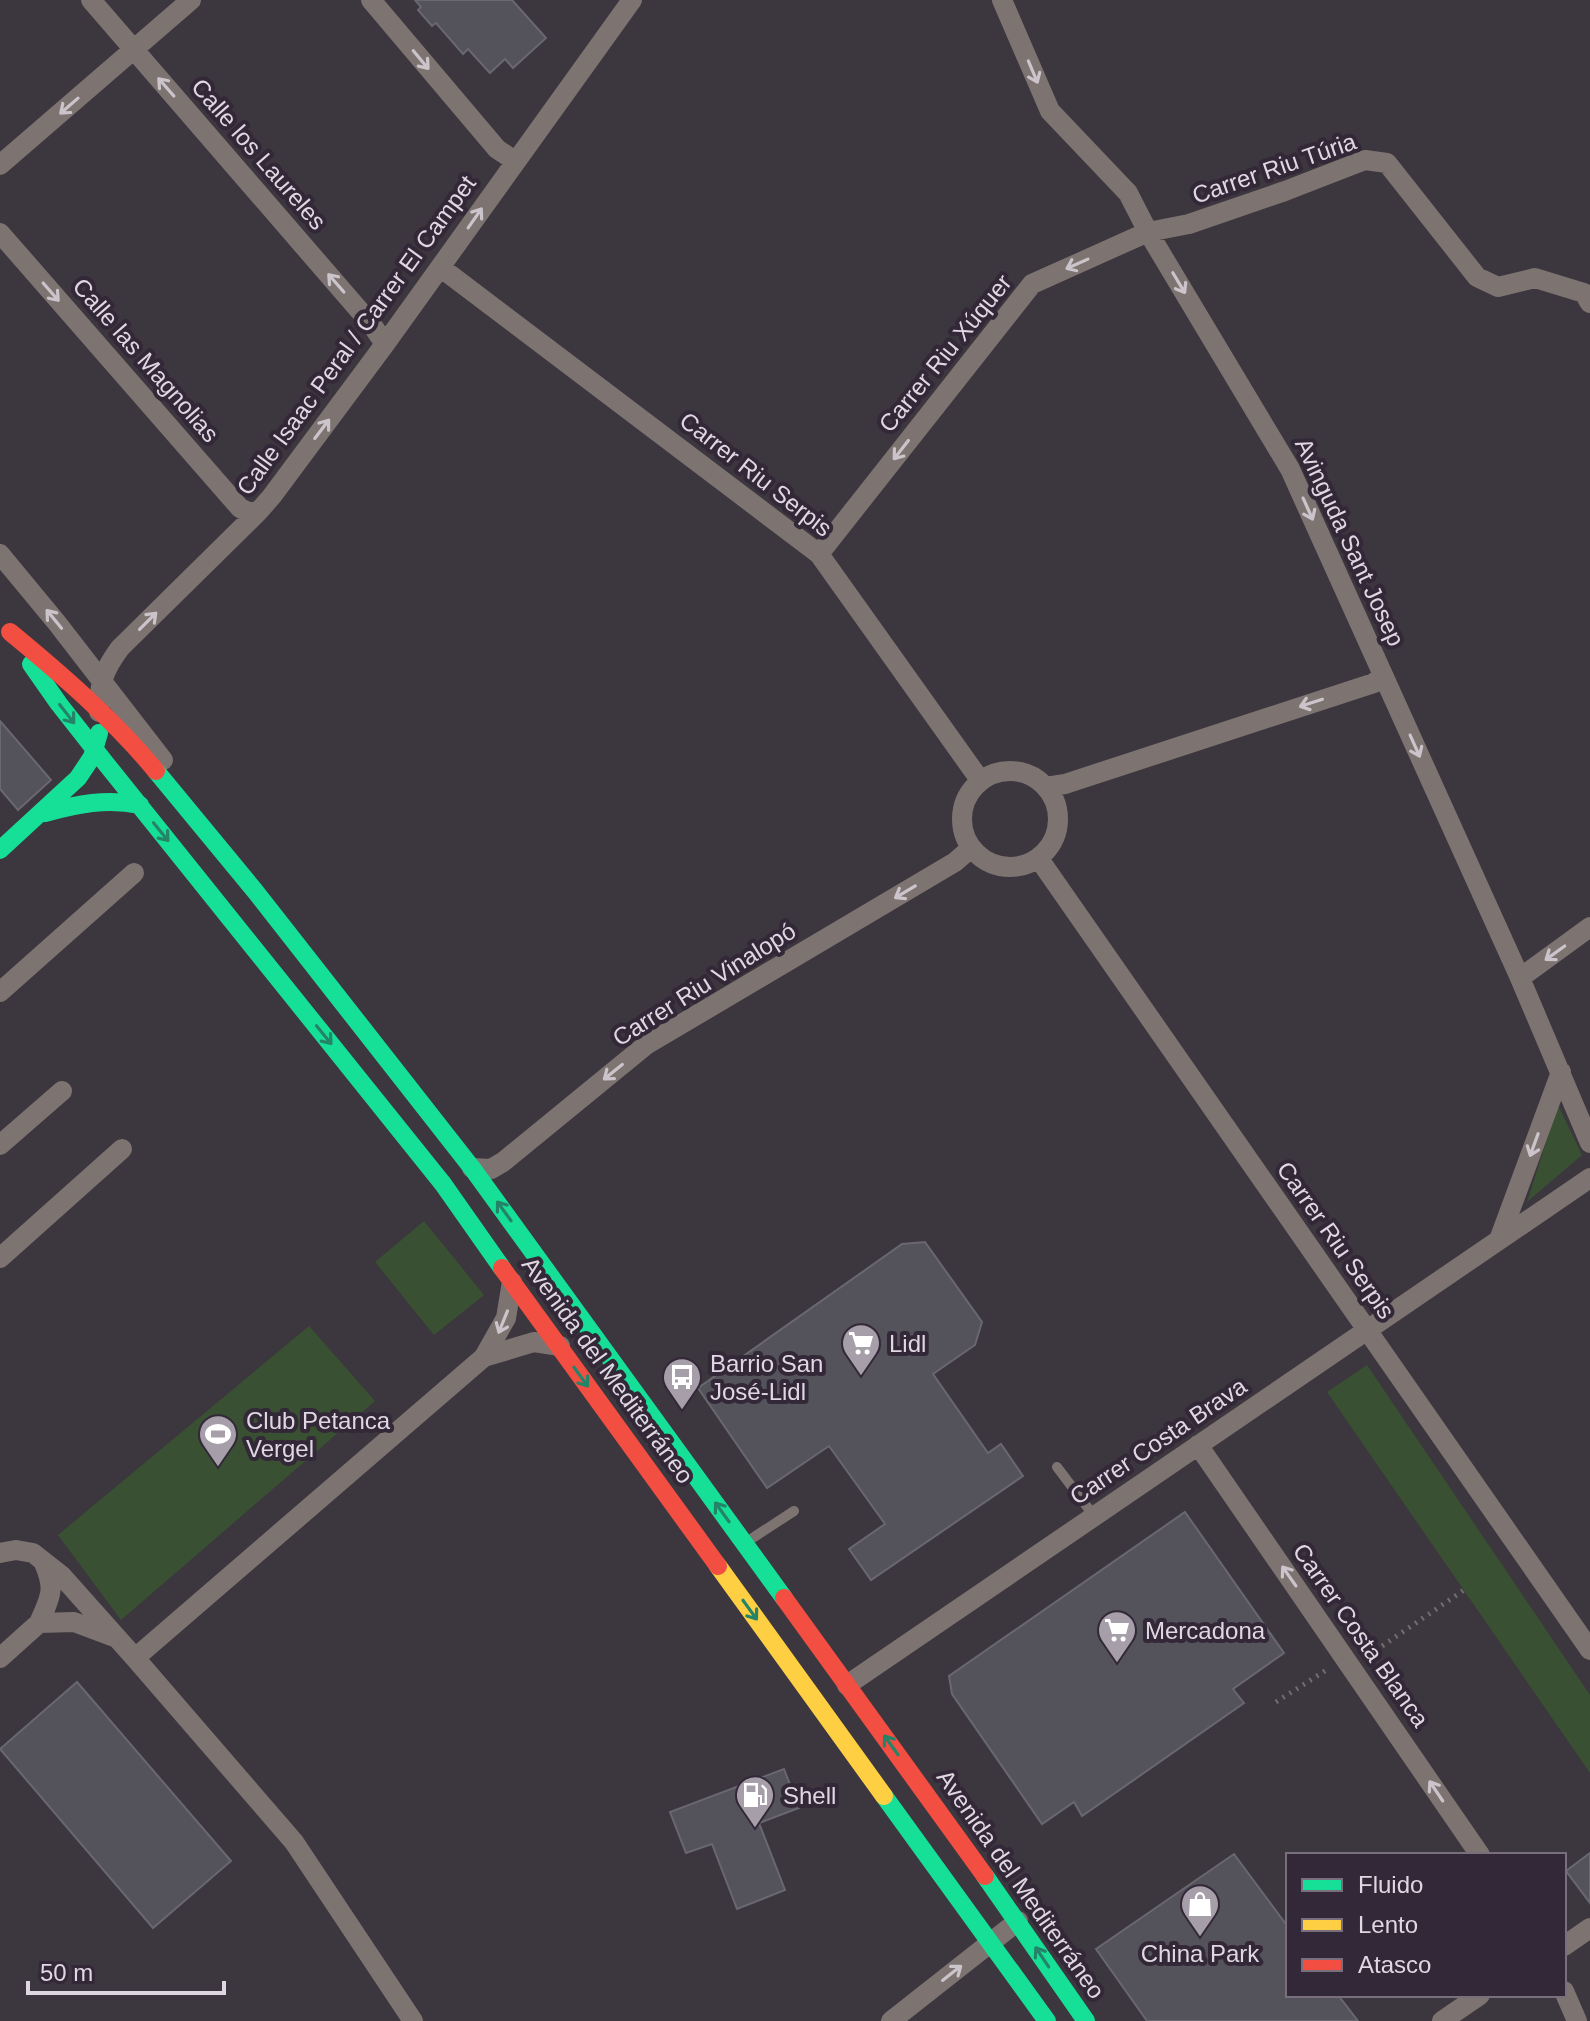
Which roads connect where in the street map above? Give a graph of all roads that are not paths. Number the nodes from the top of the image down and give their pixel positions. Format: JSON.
{"nodes":[{"id":1,"x":91,"y":0,"type":"edge"},
{"id":2,"x":191,"y":0,"type":"edge"},
{"id":3,"x":371,"y":0,"type":"edge"},
{"id":4,"x":632,"y":0,"type":"edge"},
{"id":5,"x":1002,"y":0,"type":"edge"},
{"id":6,"x":134,"y":50,"type":"junction"},
{"id":7,"x":515,"y":161,"type":"junction"},
{"id":8,"x":0,"y":165,"type":"edge"},
{"id":9,"x":1148,"y":232,"type":"junction"},
{"id":10,"x":0,"y":233,"type":"edge"},
{"id":11,"x":440,"y":267,"type":"junction"},
{"id":12,"x":1590,"y":303,"type":"edge"},
{"id":13,"x":385,"y":344,"type":"junction"},
{"id":14,"x":258,"y":512,"type":"junction"},
{"id":15,"x":0,"y":554,"type":"edge"},
{"id":16,"x":819,"y":554,"type":"junction"},
{"id":17,"x":5,"y":626,"type":"edge"},
{"id":18,"x":1383,"y":675,"type":"junction"},
{"id":19,"x":101,"y":682,"type":"junction"},
{"id":20,"x":99,"y":712,"type":"junction"},
{"id":21,"x":95,"y":749,"type":"junction"},
{"id":22,"x":107,"y":765,"type":"junction"},
{"id":23,"x":85,"y":769,"type":"junction"},
{"id":24,"x":980,"y":780,"type":"junction"},
{"id":25,"x":1046,"y":787,"type":"junction"},
{"id":26,"x":140,"y":805,"type":"junction"},
{"id":27,"x":40,"y":814,"type":"junction"},
{"id":28,"x":201,"y":827,"type":"junction"},
{"id":29,"x":1,"y":847,"type":"edge"},
{"id":30,"x":970,"y":849,"type":"junction"},
{"id":31,"x":1039,"y":859,"type":"junction"},
{"id":32,"x":134,"y":873,"type":"dead end"},
{"id":33,"x":255,"y":891,"type":"junction"},
{"id":34,"x":1590,"y":927,"type":"edge"},
{"id":35,"x":1520,"y":978,"type":"junction"},
{"id":36,"x":0,"y":992,"type":"edge"},
{"id":37,"x":1561,"y":1072,"type":"junction"},
{"id":38,"x":62,"y":1091,"type":"dead end"},
{"id":39,"x":1590,"y":1143,"type":"edge"},
{"id":40,"x":0,"y":1145,"type":"edge"},
{"id":41,"x":122,"y":1149,"type":"dead end"},
{"id":42,"x":472,"y":1168,"type":"junction"},
{"id":43,"x":1590,"y":1178,"type":"edge"},
{"id":44,"x":1499,"y":1240,"type":"junction"},
{"id":45,"x":0,"y":1258,"type":"edge"},
{"id":46,"x":512,"y":1282,"type":"junction"},
{"id":47,"x":1367,"y":1330,"type":"junction"},
{"id":48,"x":560,"y":1346,"type":"junction"},
{"id":49,"x":484,"y":1357,"type":"junction"},
{"id":50,"x":1198,"y":1445,"type":"junction"},
{"id":51,"x":1057,"y":1467,"type":"dead end"},
{"id":52,"x":794,"y":1511,"type":"dead end"},
{"id":53,"x":1094,"y":1516,"type":"junction"},
{"id":54,"x":745,"y":1543,"type":"junction"},
{"id":55,"x":0,"y":1553,"type":"edge"},
{"id":56,"x":44,"y":1563,"type":"junction"},
{"id":57,"x":39,"y":1623,"type":"junction"},
{"id":58,"x":117,"y":1639,"type":"junction"},
{"id":59,"x":1590,"y":1650,"type":"edge"},
{"id":60,"x":0,"y":1658,"type":"edge"},
{"id":61,"x":135,"y":1658,"type":"junction"},
{"id":62,"x":847,"y":1685,"type":"junction"},
{"id":63,"x":1479,"y":1853,"type":"edge"},
{"id":64,"x":1018,"y":1921,"type":"junction"},
{"id":65,"x":1590,"y":1928,"type":"edge"},
{"id":66,"x":991,"y":1943,"type":"junction"},
{"id":67,"x":1566,"y":1945,"type":"edge"},
{"id":68,"x":1566,"y":1996,"type":"edge"},
{"id":69,"x":1477,"y":1997,"type":"edge"},
{"id":70,"x":413,"y":2021,"type":"edge"},
{"id":71,"x":891,"y":2021,"type":"edge"},
{"id":72,"x":1047,"y":2021,"type":"edge"},
{"id":73,"x":1086,"y":2021,"type":"edge"},
{"id":74,"x":1442,"y":2021,"type":"edge"},
{"id":75,"x":1577,"y":2021,"type":"edge"}],
"edges":[{"from":1,"to":6,"type":"street","name":"Calle los Laureles"},
{"from":2,"to":6,"type":"street"},
{"from":3,"to":7,"type":"street","one_way":true},
{"from":4,"to":7,"type":"street","name":"Calle Isaac Peral / Carrer El Campet"},
{"from":5,"to":9,"type":"street","name":"Avinguda Sant Josep","one_way":true},
{"from":6,"to":8,"type":"street","one_way":true},
{"from":13,"to":6,"type":"street","name":"Calle los Laureles","one_way":true},
{"from":11,"to":7,"type":"street","name":"Calle Isaac Peral / Carrer El Campet","one_way":true},
{"from":9,"to":12,"type":"street","name":"Carrer Riu Túria"},
{"from":9,"to":16,"type":"street","name":"Carrer Riu Xúquer","one_way":true},
{"from":9,"to":18,"type":"street","name":"Avinguda Sant Josep","one_way":true},
{"from":10,"to":14,"type":"street","name":"Calle las Magnolias","one_way":true},
{"from":11,"to":13,"type":"street","name":"Calle Isaac Peral / Carrer El Campet"},
{"from":11,"to":16,"type":"street","name":"Carrer Riu Serpis"},
{"from":14,"to":13,"type":"street","name":"Calle Isaac Peral / Carrer El Campet","one_way":true},
{"from":19,"to":14,"type":"street","name":"Calle Isaac Peral / Carrer El Campet","one_way":true},
{"from":19,"to":15,"type":"street","name":"Avenida del Mediterráneo","one_way":true},
{"from":16,"to":24,"type":"street","name":"Carrer Riu Serpis"},
{"from":17,"to":20,"type":"street","name":"Avenida del Mediterráneo"},
{"from":17,"to":21,"type":"street","name":"Avenida del Mediterráneo","one_way":true},
{"from":18,"to":25,"type":"street","one_way":true},
{"from":18,"to":35,"type":"street","name":"Avinguda Sant Josep","one_way":true},
{"from":19,"to":20,"type":"street"},
{"from":19,"to":33,"type":"street","name":"Avenida del Mediterráneo"},
{"from":20,"to":21,"type":"street"},
{"from":20,"to":28,"type":"street","name":"Avenida del Mediterráneo"},
{"from":21,"to":22,"type":"street","name":"Avenida del Mediterráneo"},
{"from":21,"to":23,"type":"street"},
{"from":22,"to":23,"type":"street","name":"Avenida del Mediterráneo"},
{"from":22,"to":26,"type":"street","name":"Avenida del Mediterráneo"},
{"from":22,"to":28,"type":"street","name":"Avenida del Mediterráneo"},
{"from":23,"to":27,"type":"street"},
{"from":24,"to":25,"type":"street"},
{"from":24,"to":30,"type":"street"},
{"from":25,"to":31,"type":"street"},
{"from":26,"to":27,"type":"street"},
{"from":26,"to":46,"type":"street","name":"Avenida del Mediterráneo","one_way":true},
{"from":27,"to":29,"type":"street"},
{"from":28,"to":33,"type":"street","name":"Avenida del Mediterráneo"},
{"from":30,"to":31,"type":"street"},
{"from":30,"to":42,"type":"street","name":"Carrer Riu Vinalopó","one_way":true},
{"from":31,"to":47,"type":"street","name":"Carrer Riu Serpis"},
{"from":32,"to":36,"type":"street"},
{"from":33,"to":42,"type":"street","name":"Avenida del Mediterráneo"},
{"from":34,"to":35,"type":"street","one_way":true},
{"from":35,"to":37,"type":"street","name":"Avinguda Sant Josep"},
{"from":37,"to":39,"type":"street","name":"Avinguda Sant Josep"},
{"from":37,"to":44,"type":"street","one_way":true},
{"from":38,"to":40,"type":"street"},
{"from":41,"to":45,"type":"street"},
{"from":54,"to":42,"type":"street","name":"Avenida del Mediterráneo","one_way":true},
{"from":43,"to":44,"type":"street","name":"Carrer Costa Brava"},
{"from":44,"to":47,"type":"street","name":"Carrer Costa Brava"},
{"from":46,"to":48,"type":"street","name":"Avenida del Mediterráneo"},
{"from":46,"to":49,"type":"street","one_way":true},
{"from":47,"to":50,"type":"street","name":"Carrer Costa Brava"},
{"from":47,"to":59,"type":"street","name":"Carrer Riu Serpis"},
{"from":48,"to":49,"type":"street"},
{"from":48,"to":66,"type":"street","name":"Avenida del Mediterráneo","one_way":true},
{"from":49,"to":61,"type":"street"},
{"from":50,"to":53,"type":"street","name":"Carrer Costa Brava"},
{"from":63,"to":50,"type":"street","name":"Carrer Costa Blanca","one_way":true},
{"from":51,"to":53,"type":"lane"},
{"from":52,"to":54,"type":"lane"},
{"from":53,"to":62,"type":"street","name":"Carrer Costa Brava"},
{"from":54,"to":62,"type":"street","name":"Avenida del Mediterráneo"},
{"from":55,"to":56,"type":"street"},
{"from":56,"to":57,"type":"street"},
{"from":56,"to":58,"type":"street"},
{"from":57,"to":58,"type":"street"},
{"from":57,"to":60,"type":"street"},
{"from":58,"to":61,"type":"street"},
{"from":61,"to":70,"type":"street"},
{"from":64,"to":62,"type":"street","name":"Avenida del Mediterráneo","one_way":true},
{"from":64,"to":66,"type":"street"},
{"from":73,"to":64,"type":"street","name":"Avenida del Mediterráneo","one_way":true},
{"from":65,"to":67,"type":"street"},
{"from":71,"to":66,"type":"street","one_way":true},
{"from":66,"to":72,"type":"street","name":"Avenida del Mediterráneo"},
{"from":68,"to":75,"type":"street"},
{"from":69,"to":74,"type":"street"}]}
